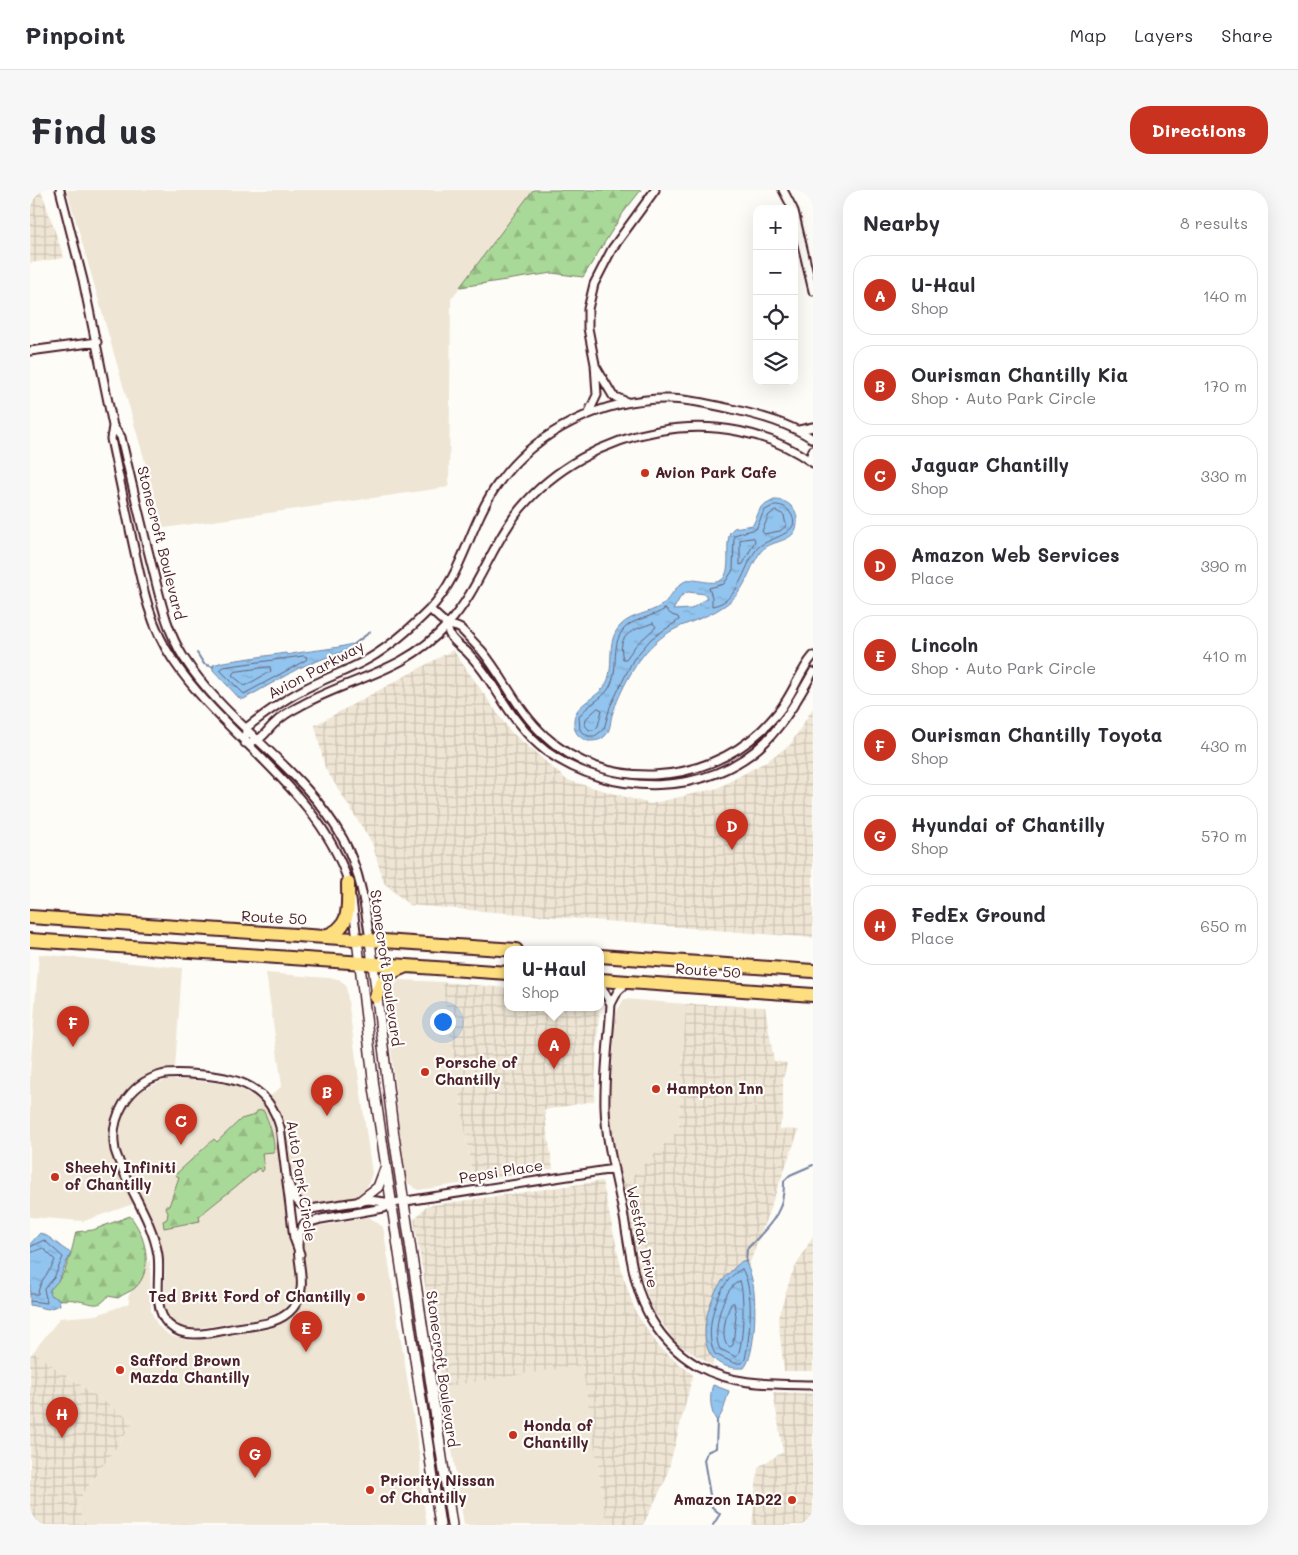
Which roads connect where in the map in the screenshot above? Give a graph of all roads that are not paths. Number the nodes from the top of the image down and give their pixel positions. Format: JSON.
{"nodes":[{"id":1,"x":60,"y":190,"type":"edge"},
{"id":2,"x":655,"y":190,"type":"edge"},
{"id":3,"x":784,"y":190,"type":"edge"},
{"id":4,"x":792,"y":205,"type":"edge"},
{"id":5,"x":798,"y":227,"type":"edge"},
{"id":6,"x":813,"y":291,"type":"edge"},
{"id":7,"x":97,"y":342,"type":"junction"},
{"id":8,"x":30,"y":351,"type":"edge"},
{"id":9,"x":595,"y":364,"type":"junction"},
{"id":10,"x":629,"y":402,"type":"junction"},
{"id":11,"x":588,"y":414,"type":"junction"},
{"id":12,"x":113,"y":426,"type":"junction"},
{"id":13,"x":813,"y":427,"type":"edge"},
{"id":14,"x":799,"y":430,"type":"junction"},
{"id":15,"x":813,"y":439,"type":"edge"},
{"id":16,"x":813,"y":450,"type":"edge"},
{"id":17,"x":811,"y":462,"type":"edge"},
{"id":18,"x":430,"y":609,"type":"junction"},
{"id":19,"x":448,"y":624,"type":"junction"},
{"id":20,"x":813,"y":656,"type":"edge"},
{"id":21,"x":813,"y":672,"type":"edge"},
{"id":22,"x":246,"y":728,"type":"junction"},
{"id":23,"x":259,"y":739,"type":"junction"},
{"id":24,"x":245,"y":743,"type":"junction"},
{"id":25,"x":348,"y":883,"type":"junction"},
{"id":26,"x":30,"y":917,"type":"edge"},
{"id":27,"x":322,"y":936,"type":"junction"},
{"id":28,"x":357,"y":939,"type":"junction"},
{"id":29,"x":30,"y":940,"type":"edge"},
{"id":30,"x":370,"y":940,"type":"junction"},
{"id":31,"x":504,"y":949,"type":"edge"},
{"id":32,"x":604,"y":956,"type":"edge"},
{"id":33,"x":358,"y":962,"type":"junction"},
{"id":34,"x":372,"y":963,"type":"junction"},
{"id":35,"x":406,"y":966,"type":"junction"},
{"id":36,"x":813,"y":971,"type":"edge"},
{"id":37,"x":504,"y":973,"type":"edge"},
{"id":38,"x":604,"y":980,"type":"edge"},
{"id":39,"x":629,"y":982,"type":"junction"},
{"id":40,"x":604,"y":991,"type":"edge"},
{"id":41,"x":813,"y":995,"type":"edge"},
{"id":42,"x":376,"y":997,"type":"junction"},
{"id":43,"x":611,"y":1004,"type":"junction"},
{"id":44,"x":386,"y":1164,"type":"junction"},
{"id":45,"x":614,"y":1169,"type":"junction"},
{"id":46,"x":288,"y":1181,"type":"junction"},
{"id":47,"x":360,"y":1201,"type":"junction"},
{"id":48,"x":404,"y":1201,"type":"junction"},
{"id":49,"x":393,"y":1203,"type":"junction"},
{"id":50,"x":300,"y":1254,"type":"junction"},
{"id":51,"x":813,"y":1385,"type":"edge"},
{"id":52,"x":440,"y":1525,"type":"edge"},
{"id":53,"x":452,"y":1525,"type":"edge"}],
"edges":[{"from":1,"to":7,"type":"street","name":"Stonecroft Boulevard"},
{"from":2,"to":9,"type":"street"},
{"from":3,"to":4,"type":"street"},
{"from":5,"to":6,"type":"street"},
{"from":7,"to":8,"type":"street"},
{"from":7,"to":12,"type":"street","name":"Stonecroft Boulevard"},
{"from":9,"to":10,"type":"street"},
{"from":9,"to":11,"type":"street"},
{"from":10,"to":11,"type":"street","name":"Avion Parkway"},
{"from":10,"to":14,"type":"street","name":"Avion Parkway"},
{"from":11,"to":18,"type":"street","name":"Avion Parkway"},
{"from":12,"to":22,"type":"street","name":"Stonecroft Boulevard"},
{"from":12,"to":24,"type":"street","name":"Stonecroft Boulevard"},
{"from":13,"to":14,"type":"street"},
{"from":14,"to":15,"type":"street","name":"Avion Parkway"},
{"from":16,"to":17,"type":"street"},
{"from":17,"to":19,"type":"street","name":"Avion Parkway"},
{"from":18,"to":19,"type":"street"},
{"from":18,"to":22,"type":"street","name":"Avion Parkway"},
{"from":19,"to":20,"type":"street"},
{"from":19,"to":21,"type":"street"},
{"from":19,"to":23,"type":"street","name":"Avion Parkway"},
{"from":22,"to":23,"type":"street","name":"Stonecroft Boulevard"},
{"from":22,"to":24,"type":"street"},
{"from":23,"to":24,"type":"street","name":"Avion Parkway"},
{"from":23,"to":30,"type":"street","name":"Stonecroft Boulevard"},
{"from":24,"to":25,"type":"street","name":"Stonecroft Boulevard"},
{"from":25,"to":27,"type":"highway"},
{"from":25,"to":28,"type":"street","name":"Stonecroft Boulevard"},
{"from":26,"to":27,"type":"highway","name":"Route 50"},
{"from":27,"to":28,"type":"highway","name":"Route 50"},
{"from":28,"to":30,"type":"highway","name":"Route 50"},
{"from":28,"to":33,"type":"main road","name":"Stonecroft Boulevard"},
{"from":29,"to":33,"type":"highway"},
{"from":30,"to":31,"type":"highway","name":"Route 50"},
{"from":30,"to":34,"type":"main road","name":"Stonecroft Boulevard"},
{"from":32,"to":36,"type":"highway","name":"Route 50"},
{"from":33,"to":34,"type":"highway"},
{"from":33,"to":44,"type":"main road","name":"Stonecroft Boulevard"},
{"from":34,"to":35,"type":"highway"},
{"from":34,"to":42,"type":"main road","name":"Stonecroft Boulevard"},
{"from":35,"to":37,"type":"highway"},
{"from":35,"to":42,"type":"highway"},
{"from":38,"to":39,"type":"highway","name":"Route 50"},
{"from":39,"to":41,"type":"highway","name":"Route 50"},
{"from":39,"to":43,"type":"street"},
{"from":40,"to":43,"type":"street"},
{"from":42,"to":48,"type":"main road","name":"Stonecroft Boulevard"},
{"from":43,"to":45,"type":"street","name":"Westfax Drive"},
{"from":44,"to":47,"type":"main road"},
{"from":44,"to":49,"type":"main road","name":"Stonecroft Boulevard"},
{"from":45,"to":48,"type":"street","name":"Pepsi Place"},
{"from":45,"to":51,"type":"street","name":"Westfax Drive"},
{"from":46,"to":47,"type":"street"},
{"from":46,"to":50,"type":"street","name":"Auto Park Circle"},
{"from":46,"to":50,"type":"street","name":"Auto Park Circle"},
{"from":47,"to":49,"type":"street"},
{"from":48,"to":49,"type":"street","name":"Pepsi Place"},
{"from":48,"to":53,"type":"main road","name":"Stonecroft Boulevard"},
{"from":49,"to":50,"type":"street","name":"Auto Park Circle"},
{"from":49,"to":52,"type":"main road","name":"Stonecroft Boulevard"}]}
